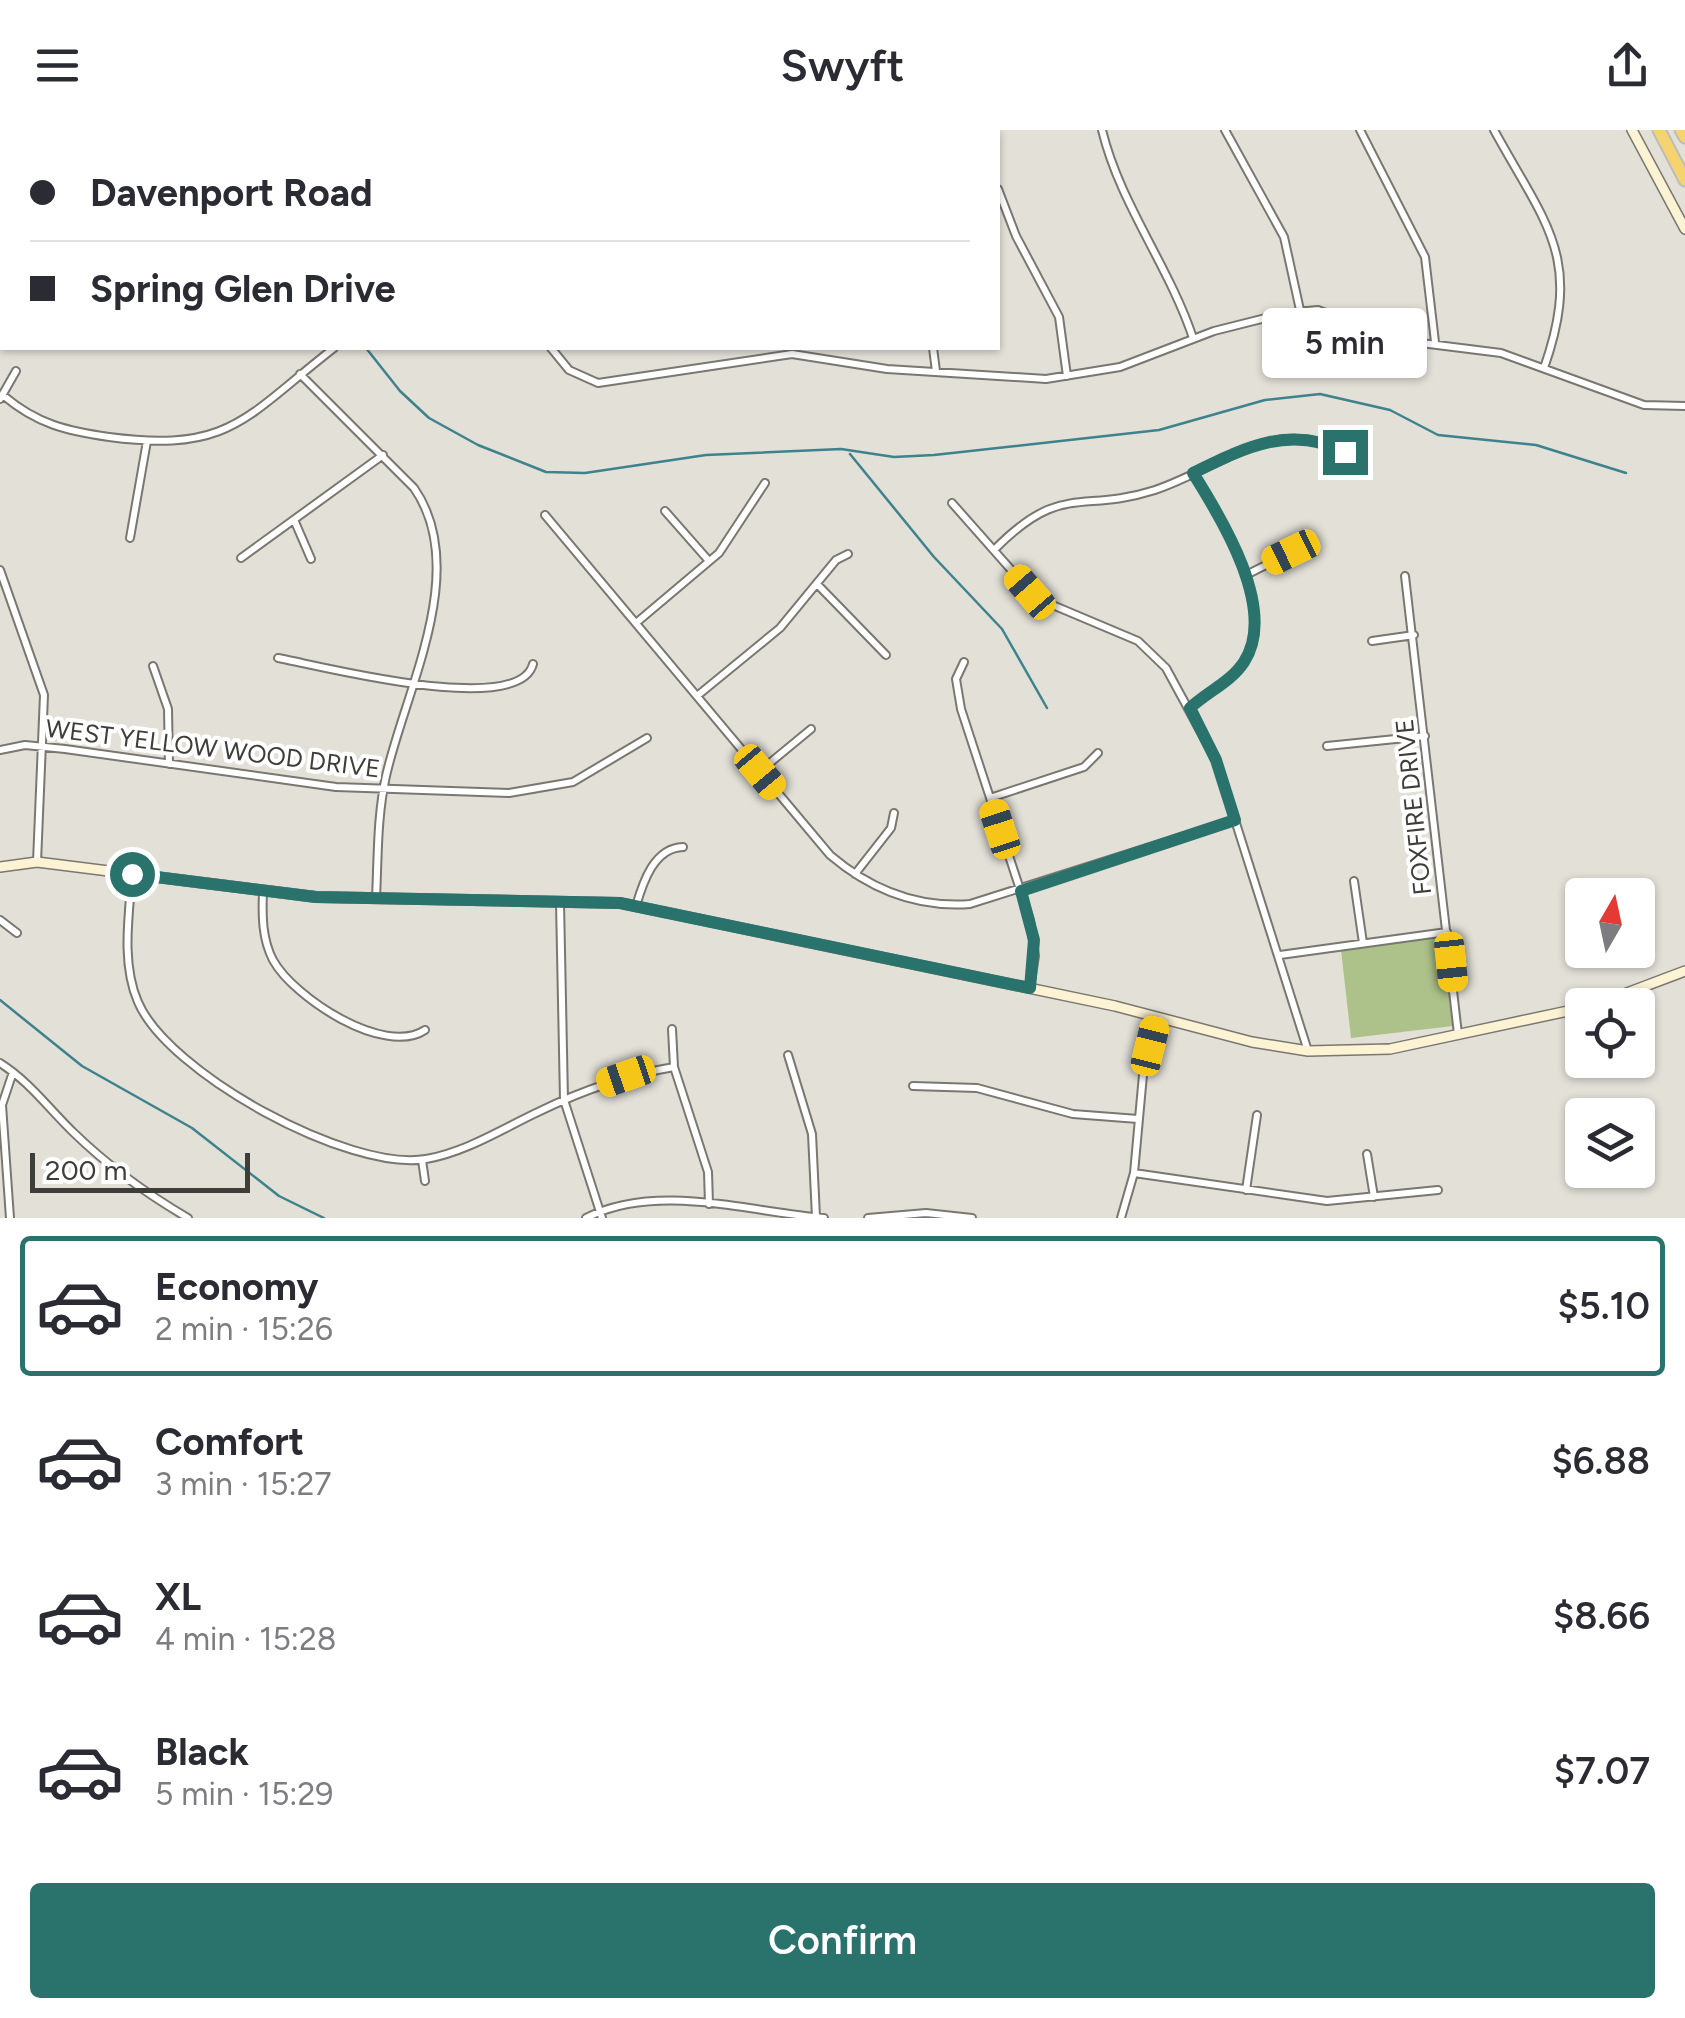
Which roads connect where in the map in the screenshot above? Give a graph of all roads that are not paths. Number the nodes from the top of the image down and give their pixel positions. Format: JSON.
{"nodes":[{"id":1,"x":1102,"y":130,"type":"edge"},
{"id":2,"x":1225,"y":130,"type":"edge"},
{"id":3,"x":1360,"y":130,"type":"edge"},
{"id":4,"x":1494,"y":130,"type":"edge"},
{"id":5,"x":1632,"y":130,"type":"edge"},
{"id":6,"x":1659,"y":130,"type":"edge"},
{"id":7,"x":1682,"y":130,"type":"edge"},
{"id":8,"x":1685,"y":137,"type":"edge"},
{"id":9,"x":1685,"y":180,"type":"edge"},
{"id":10,"x":1000,"y":194,"type":"edge"},
{"id":11,"x":1685,"y":230,"type":"edge"},
{"id":12,"x":1300,"y":310,"type":"junction"},
{"id":13,"x":1192,"y":338,"type":"junction"},
{"id":14,"x":1436,"y":342,"type":"junction"},
{"id":15,"x":331,"y":350,"type":"edge"},
{"id":16,"x":553,"y":350,"type":"edge"},
{"id":17,"x":792,"y":350,"type":"edge"},
{"id":18,"x":933,"y":350,"type":"edge"},
{"id":19,"x":1544,"y":368,"type":"junction"},
{"id":20,"x":16,"y":371,"type":"dead end"},
{"id":21,"x":936,"y":371,"type":"junction"},
{"id":22,"x":300,"y":374,"type":"junction"},
{"id":23,"x":1067,"y":376,"type":"junction"},
{"id":24,"x":2,"y":397,"type":"edge"},
{"id":25,"x":1685,"y":406,"type":"edge"},
{"id":26,"x":148,"y":441,"type":"junction"},
{"id":27,"x":383,"y":455,"type":"junction"},
{"id":28,"x":1362,"y":465,"type":"dead end"},
{"id":29,"x":1193,"y":473,"type":"junction"},
{"id":30,"x":765,"y":483,"type":"dead end"},
{"id":31,"x":952,"y":503,"type":"dead end"},
{"id":32,"x":665,"y":511,"type":"dead end"},
{"id":33,"x":546,"y":515,"type":"dead end"},
{"id":34,"x":295,"y":522,"type":"junction"},
{"id":35,"x":130,"y":538,"type":"dead end"},
{"id":36,"x":1302,"y":547,"type":"dead end"},
{"id":37,"x":994,"y":550,"type":"junction"},
{"id":38,"x":848,"y":554,"type":"dead end"},
{"id":39,"x":241,"y":558,"type":"dead end"},
{"id":40,"x":311,"y":559,"type":"dead end"},
{"id":41,"x":709,"y":562,"type":"junction"},
{"id":42,"x":0,"y":570,"type":"edge"},
{"id":43,"x":1246,"y":575,"type":"junction"},
{"id":44,"x":1404,"y":576,"type":"dead end"},
{"id":45,"x":817,"y":584,"type":"junction"},
{"id":46,"x":636,"y":624,"type":"junction"},
{"id":47,"x":1414,"y":636,"type":"junction"},
{"id":48,"x":1372,"y":641,"type":"dead end"},
{"id":49,"x":886,"y":656,"type":"dead end"},
{"id":50,"x":278,"y":658,"type":"dead end"},
{"id":51,"x":964,"y":662,"type":"dead end"},
{"id":52,"x":533,"y":664,"type":"dead end"},
{"id":53,"x":153,"y":666,"type":"dead end"},
{"id":54,"x":415,"y":682,"type":"junction"},
{"id":55,"x":697,"y":696,"type":"junction"},
{"id":56,"x":1190,"y":708,"type":"junction"},
{"id":57,"x":812,"y":729,"type":"dead end"},
{"id":58,"x":1426,"y":736,"type":"junction"},
{"id":59,"x":647,"y":738,"type":"dead end"},
{"id":60,"x":45,"y":746,"type":"junction"},
{"id":61,"x":1327,"y":746,"type":"dead end"},
{"id":62,"x":0,"y":750,"type":"edge"},
{"id":63,"x":1098,"y":754,"type":"dead end"},
{"id":64,"x":169,"y":764,"type":"junction"},
{"id":65,"x":760,"y":772,"type":"junction"},
{"id":66,"x":383,"y":790,"type":"junction"},
{"id":67,"x":990,"y":798,"type":"junction"},
{"id":68,"x":894,"y":813,"type":"dead end"},
{"id":69,"x":1235,"y":820,"type":"junction"},
{"id":70,"x":683,"y":847,"type":"dead end"},
{"id":71,"x":38,"y":862,"type":"junction"},
{"id":72,"x":0,"y":867,"type":"edge"},
{"id":73,"x":132,"y":874,"type":"junction"},
{"id":74,"x":855,"y":874,"type":"junction"},
{"id":75,"x":1354,"y":881,"type":"dead end"},
{"id":76,"x":1021,"y":891,"type":"junction"},
{"id":77,"x":263,"y":892,"type":"junction"},
{"id":78,"x":376,"y":899,"type":"junction"},
{"id":79,"x":560,"y":900,"type":"junction"},
{"id":80,"x":636,"y":906,"type":"junction"},
{"id":81,"x":0,"y":920,"type":"edge"},
{"id":82,"x":1448,"y":932,"type":"junction"},
{"id":83,"x":17,"y":933,"type":"dead end"},
{"id":84,"x":1363,"y":943,"type":"junction"},
{"id":85,"x":1280,"y":955,"type":"junction"},
{"id":86,"x":1685,"y":971,"type":"edge"},
{"id":87,"x":1030,"y":988,"type":"junction"},
{"id":88,"x":1640,"y":988,"type":"edge"},
{"id":89,"x":1565,"y":1012,"type":"edge"},
{"id":90,"x":1158,"y":1016,"type":"junction"},
{"id":91,"x":672,"y":1029,"type":"dead end"},
{"id":92,"x":425,"y":1030,"type":"dead end"},
{"id":93,"x":1458,"y":1035,"type":"junction"},
{"id":94,"x":1308,"y":1051,"type":"junction"},
{"id":95,"x":788,"y":1055,"type":"dead end"},
{"id":96,"x":0,"y":1063,"type":"edge"},
{"id":97,"x":674,"y":1066,"type":"junction"},
{"id":98,"x":13,"y":1072,"type":"junction"},
{"id":99,"x":913,"y":1086,"type":"dead end"},
{"id":100,"x":564,"y":1100,"type":"junction"},
{"id":101,"x":1258,"y":1114,"type":"dead end"},
{"id":102,"x":1138,"y":1119,"type":"junction"},
{"id":103,"x":1367,"y":1154,"type":"dead end"},
{"id":104,"x":422,"y":1160,"type":"junction"},
{"id":105,"x":1134,"y":1174,"type":"junction"},
{"id":106,"x":426,"y":1181,"type":"dead end"},
{"id":107,"x":1246,"y":1190,"type":"junction"},
{"id":108,"x":1438,"y":1190,"type":"dead end"},
{"id":109,"x":1374,"y":1198,"type":"junction"},
{"id":110,"x":708,"y":1204,"type":"junction"},
{"id":111,"x":600,"y":1215,"type":"edge"},
{"id":112,"x":816,"y":1217,"type":"edge"},
{"id":113,"x":10,"y":1218,"type":"edge"},
{"id":114,"x":188,"y":1218,"type":"edge"},
{"id":115,"x":586,"y":1218,"type":"edge"},
{"id":116,"x":824,"y":1218,"type":"edge"},
{"id":117,"x":868,"y":1218,"type":"edge"},
{"id":118,"x":972,"y":1218,"type":"edge"},
{"id":119,"x":1121,"y":1218,"type":"edge"}],
"edges":[{"from":1,"to":13,"type":"street"},
{"from":2,"to":12,"type":"street"},
{"from":3,"to":14,"type":"street"},
{"from":4,"to":19,"type":"street"},
{"from":5,"to":11,"type":"street"},
{"from":6,"to":9,"type":"highway"},
{"from":7,"to":8,"type":"highway"},
{"from":10,"to":23,"type":"street"},
{"from":12,"to":13,"type":"street"},
{"from":12,"to":14,"type":"street"},
{"from":13,"to":23,"type":"street"},
{"from":14,"to":19,"type":"street"},
{"from":15,"to":22,"type":"street"},
{"from":16,"to":17,"type":"street"},
{"from":17,"to":21,"type":"street"},
{"from":18,"to":21,"type":"street"},
{"from":19,"to":25,"type":"street"},
{"from":20,"to":24,"type":"street"},
{"from":21,"to":23,"type":"street"},
{"from":22,"to":26,"type":"street"},
{"from":22,"to":27,"type":"street"},
{"from":24,"to":26,"type":"street"},
{"from":26,"to":35,"type":"street"},
{"from":27,"to":34,"type":"street"},
{"from":27,"to":54,"type":"street"},
{"from":28,"to":29,"type":"street"},
{"from":29,"to":37,"type":"street"},
{"from":29,"to":43,"type":"street"},
{"from":30,"to":41,"type":"street"},
{"from":31,"to":37,"type":"street"},
{"from":32,"to":41,"type":"street"},
{"from":33,"to":46,"type":"street"},
{"from":34,"to":39,"type":"street"},
{"from":34,"to":40,"type":"street"},
{"from":36,"to":43,"type":"street"},
{"from":37,"to":56,"type":"street"},
{"from":38,"to":45,"type":"street"},
{"from":41,"to":46,"type":"street"},
{"from":42,"to":60,"type":"street"},
{"from":43,"to":56,"type":"street"},
{"from":44,"to":47,"type":"street","name":"FOXFIRE DRIVE"},
{"from":45,"to":49,"type":"street"},
{"from":45,"to":55,"type":"street"},
{"from":46,"to":55,"type":"street"},
{"from":47,"to":48,"type":"street"},
{"from":47,"to":58,"type":"street","name":"FOXFIRE DRIVE"},
{"from":50,"to":54,"type":"street"},
{"from":51,"to":67,"type":"street"},
{"from":52,"to":54,"type":"street"},
{"from":53,"to":64,"type":"street"},
{"from":54,"to":66,"type":"street"},
{"from":55,"to":65,"type":"street"},
{"from":56,"to":69,"type":"street"},
{"from":57,"to":65,"type":"street"},
{"from":58,"to":61,"type":"street"},
{"from":58,"to":82,"type":"street","name":"FOXFIRE DRIVE"},
{"from":59,"to":66,"type":"street","name":"WEST YELLOW WOOD DRIVE"},
{"from":60,"to":62,"type":"street","name":"WEST YELLOW WOOD DRIVE"},
{"from":60,"to":64,"type":"street","name":"WEST YELLOW WOOD DRIVE"},
{"from":60,"to":71,"type":"street"},
{"from":63,"to":67,"type":"street"},
{"from":64,"to":66,"type":"street","name":"WEST YELLOW WOOD DRIVE"},
{"from":65,"to":74,"type":"street"},
{"from":66,"to":78,"type":"street"},
{"from":67,"to":76,"type":"street"},
{"from":68,"to":74,"type":"street"},
{"from":69,"to":76,"type":"street"},
{"from":69,"to":85,"type":"street"},
{"from":70,"to":80,"type":"street"},
{"from":71,"to":72,"type":"street"},
{"from":71,"to":73,"type":"street"},
{"from":73,"to":77,"type":"street"},
{"from":73,"to":104,"type":"street"},
{"from":74,"to":76,"type":"street"},
{"from":75,"to":84,"type":"street"},
{"from":76,"to":87,"type":"street"},
{"from":77,"to":78,"type":"street"},
{"from":77,"to":92,"type":"street"},
{"from":78,"to":79,"type":"street"},
{"from":79,"to":80,"type":"street"},
{"from":79,"to":100,"type":"street"},
{"from":80,"to":87,"type":"street"},
{"from":81,"to":83,"type":"street"},
{"from":82,"to":84,"type":"street"},
{"from":82,"to":93,"type":"street","name":"FOXFIRE DRIVE"},
{"from":84,"to":85,"type":"street"},
{"from":85,"to":94,"type":"street"},
{"from":86,"to":88,"type":"street"},
{"from":87,"to":90,"type":"street"},
{"from":89,"to":93,"type":"street"},
{"from":90,"to":94,"type":"street"},
{"from":90,"to":102,"type":"street"},
{"from":91,"to":97,"type":"street"},
{"from":93,"to":94,"type":"street"},
{"from":95,"to":112,"type":"street"},
{"from":96,"to":98,"type":"street"},
{"from":97,"to":100,"type":"street"},
{"from":97,"to":110,"type":"street"},
{"from":98,"to":113,"type":"street"},
{"from":98,"to":114,"type":"street"},
{"from":99,"to":102,"type":"street"},
{"from":100,"to":104,"type":"street"},
{"from":100,"to":111,"type":"street"},
{"from":101,"to":107,"type":"street"},
{"from":102,"to":105,"type":"street"},
{"from":103,"to":109,"type":"street"},
{"from":104,"to":106,"type":"street"},
{"from":105,"to":107,"type":"street"},
{"from":105,"to":119,"type":"street"},
{"from":107,"to":109,"type":"street"},
{"from":108,"to":109,"type":"street"},
{"from":110,"to":111,"type":"street"},
{"from":110,"to":112,"type":"street"},
{"from":111,"to":115,"type":"street"},
{"from":112,"to":116,"type":"street"},
{"from":117,"to":118,"type":"street"}]}
